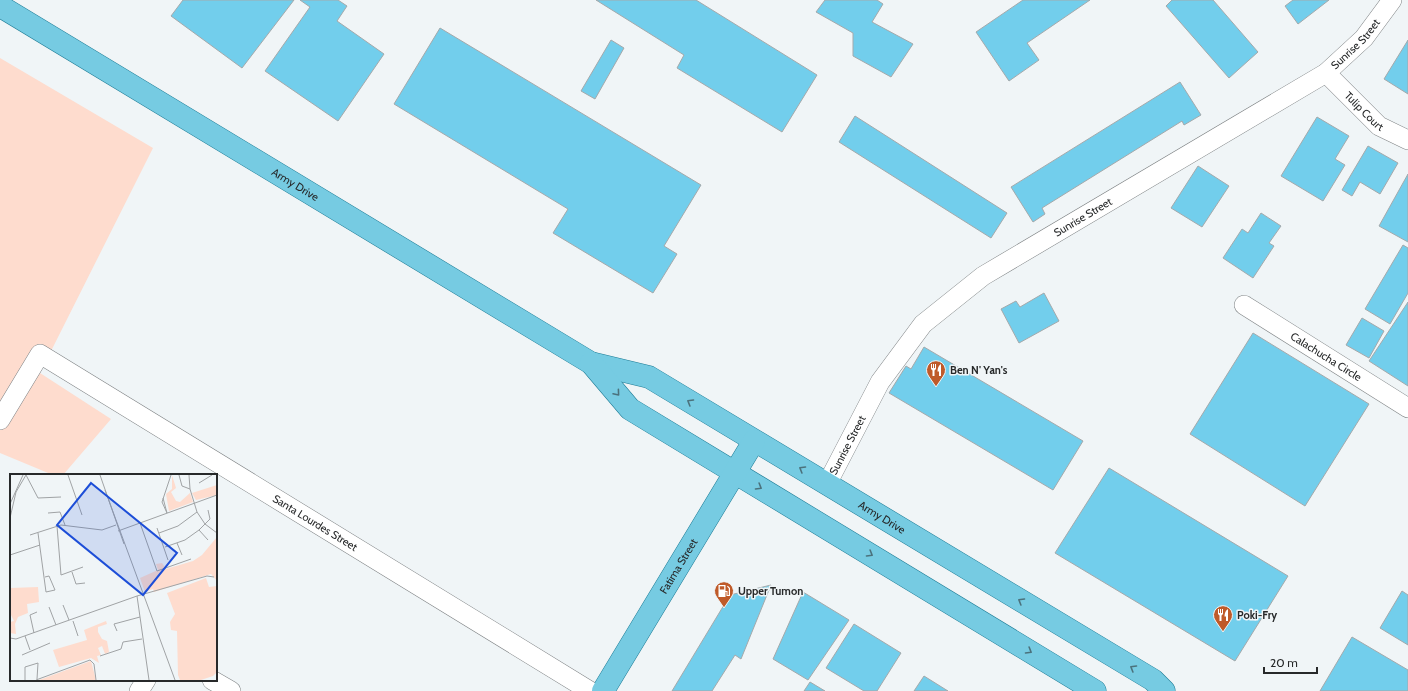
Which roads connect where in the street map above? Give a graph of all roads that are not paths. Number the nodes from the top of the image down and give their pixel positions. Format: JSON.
{"nodes":[{"id":1,"x":5,"y":0,"type":"edge"},
{"id":2,"x":1392,"y":0,"type":"edge"},
{"id":3,"x":0,"y":6,"type":"edge"},
{"id":4,"x":1326,"y":73,"type":"junction"},
{"id":5,"x":1408,"y":140,"type":"edge"},
{"id":6,"x":1244,"y":305,"type":"dead end"},
{"id":7,"x":592,"y":363,"type":"junction"},
{"id":8,"x":1408,"y":408,"type":"edge"},
{"id":9,"x":0,"y":420,"type":"edge"},
{"id":10,"x":754,"y":441,"type":"junction"},
{"id":11,"x":735,"y":472,"type":"junction"},
{"id":12,"x":827,"y":484,"type":"junction"},
{"id":13,"x":145,"y":681,"type":"edge"},
{"id":14,"x":214,"y":681,"type":"edge"},
{"id":15,"x":139,"y":691,"type":"edge"},
{"id":16,"x":231,"y":691,"type":"edge"},
{"id":17,"x":590,"y":691,"type":"edge"},
{"id":18,"x":603,"y":691,"type":"edge"},
{"id":19,"x":1095,"y":691,"type":"edge"},
{"id":20,"x":1164,"y":691,"type":"edge"}],
"edges":[{"from":1,"to":3,"type":"street"},
{"from":2,"to":4,"type":"street","name":"Sunrise Street"},
{"from":3,"to":7,"type":"main road","name":"Army Drive"},
{"from":4,"to":5,"type":"street","name":"Tulip Court"},
{"from":4,"to":12,"type":"street","name":"Sunrise Street"},
{"from":6,"to":8,"type":"street","name":"Calachucha Circle"},
{"from":10,"to":7,"type":"main road","name":"Army Drive","one_way":true},
{"from":7,"to":11,"type":"main road","name":"Army Drive","one_way":true},
{"from":9,"to":17,"type":"street","name":"Santa Lourdes Street"},
{"from":10,"to":11,"type":"main road","name":"Fatima Street"},
{"from":12,"to":10,"type":"main road","name":"Army Drive","one_way":true},
{"from":11,"to":18,"type":"main road","name":"Fatima Street"},
{"from":11,"to":19,"type":"main road","name":"Army Drive","one_way":true},
{"from":20,"to":12,"type":"main road","name":"Army Drive","one_way":true},
{"from":13,"to":15,"type":"street"},
{"from":14,"to":16,"type":"street"}]}
